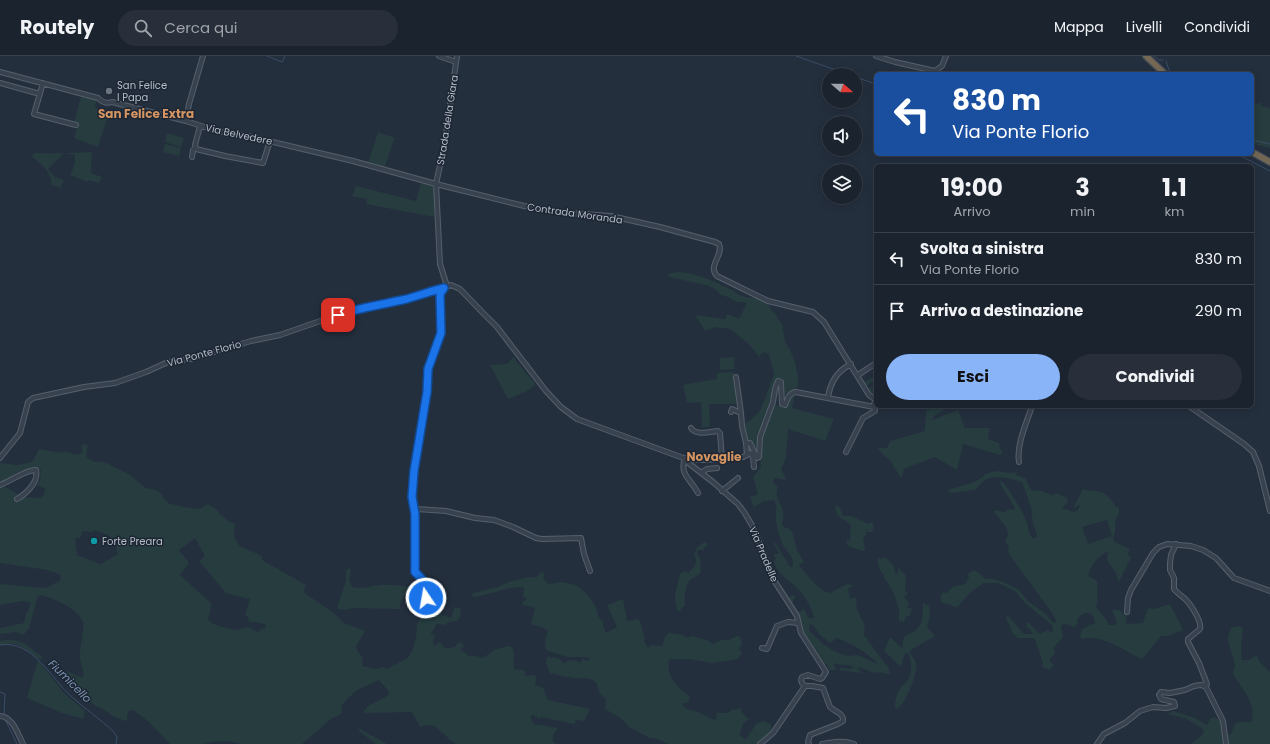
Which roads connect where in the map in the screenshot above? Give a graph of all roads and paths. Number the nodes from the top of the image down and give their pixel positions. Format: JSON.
{"nodes":[{"id":1,"x":203,"y":56,"type":"edge"},
{"id":2,"x":439,"y":56,"type":"edge"},
{"id":3,"x":457,"y":56,"type":"edge"},
{"id":4,"x":876,"y":56,"type":"edge"},
{"id":5,"x":946,"y":56,"type":"edge"},
{"id":6,"x":1146,"y":56,"type":"edge"},
{"id":7,"x":456,"y":62,"type":"junction"},
{"id":8,"x":0,"y":72,"type":"edge"},
{"id":9,"x":1162,"y":72,"type":"edge"},
{"id":10,"x":0,"y":83,"type":"edge"},
{"id":11,"x":43,"y":83,"type":"junction"},
{"id":12,"x":40,"y":94,"type":"junction"},
{"id":13,"x":186,"y":121,"type":"junction"},
{"id":14,"x":76,"y":125,"type":"dead end"},
{"id":15,"x":200,"y":126,"type":"junction"},
{"id":16,"x":270,"y":141,"type":"junction"},
{"id":17,"x":292,"y":147,"type":"joint"},
{"id":18,"x":195,"y":148,"type":"junction"},
{"id":19,"x":1254,"y":153,"type":"edge"},
{"id":20,"x":192,"y":157,"type":"dead end"},
{"id":21,"x":1270,"y":162,"type":"edge"},
{"id":22,"x":436,"y":184,"type":"junction"},
{"id":23,"x":446,"y":286,"type":"junction"},
{"id":24,"x":851,"y":364,"type":"junction"},
{"id":25,"x":874,"y":364,"type":"edge"},
{"id":26,"x":858,"y":375,"type":"junction"},
{"id":27,"x":736,"y":377,"type":"dead end"},
{"id":28,"x":828,"y":398,"type":"junction"},
{"id":29,"x":874,"y":399,"type":"edge"},
{"id":30,"x":874,"y":406,"type":"edge"},
{"id":31,"x":874,"y":408,"type":"edge"},
{"id":32,"x":1031,"y":408,"type":"edge"},
{"id":33,"x":1192,"y":408,"type":"edge"},
{"id":34,"x":731,"y":412,"type":"dead end"},
{"id":35,"x":741,"y":413,"type":"junction"},
{"id":36,"x":691,"y":428,"type":"dead end"},
{"id":37,"x":746,"y":443,"type":"junction"},
{"id":38,"x":748,"y":452,"type":"junction"},
{"id":39,"x":846,"y":452,"type":"dead end"},
{"id":40,"x":0,"y":458,"type":"edge"},
{"id":41,"x":685,"y":458,"type":"junction"},
{"id":42,"x":722,"y":459,"type":"junction"},
{"id":43,"x":1019,"y":462,"type":"dead end"},
{"id":44,"x":717,"y":468,"type":"dead end"},
{"id":45,"x":754,"y":468,"type":"dead end"},
{"id":46,"x":702,"y":473,"type":"junction"},
{"id":47,"x":738,"y":478,"type":"dead end"},
{"id":48,"x":0,"y":485,"type":"edge"},
{"id":49,"x":722,"y":491,"type":"junction"},
{"id":50,"x":698,"y":493,"type":"dead end"},
{"id":51,"x":17,"y":499,"type":"dead end"},
{"id":52,"x":414,"y":508,"type":"junction"},
{"id":53,"x":1270,"y":511,"type":"edge"},
{"id":54,"x":1176,"y":544,"type":"junction"},
{"id":55,"x":590,"y":571,"type":"dead end"},
{"id":56,"x":1270,"y":591,"type":"edge"},
{"id":57,"x":433,"y":599,"type":"dead end"},
{"id":58,"x":1127,"y":612,"type":"dead end"},
{"id":59,"x":798,"y":623,"type":"junction"},
{"id":60,"x":762,"y":648,"type":"dead end"},
{"id":61,"x":806,"y":686,"type":"junction"},
{"id":62,"x":1199,"y":686,"type":"junction"},
{"id":63,"x":0,"y":716,"type":"edge"},
{"id":64,"x":23,"y":744,"type":"edge"},
{"id":65,"x":760,"y":744,"type":"edge"},
{"id":66,"x":809,"y":744,"type":"edge"},
{"id":67,"x":822,"y":744,"type":"edge"},
{"id":68,"x":854,"y":744,"type":"edge"},
{"id":69,"x":1097,"y":744,"type":"edge"},
{"id":70,"x":1226,"y":744,"type":"edge"}],
"edges":[{"from":1,"to":13,"type":"street"},
{"from":2,"to":7,"type":"street"},
{"from":3,"to":7,"type":"street","name":"Strada della Giara"},
{"from":4,"to":5,"type":"street"},
{"from":6,"to":9,"type":"highway"},
{"from":7,"to":22,"type":"street","name":"Strada della Giara"},
{"from":8,"to":11,"type":"street","name":"Via Belvedere"},
{"from":10,"to":12,"type":"street"},
{"from":11,"to":12,"type":"street"},
{"from":11,"to":13,"type":"street","name":"Via Belvedere"},
{"from":12,"to":14,"type":"street"},
{"from":13,"to":15,"type":"street","name":"Via Belvedere"},
{"from":15,"to":16,"type":"street","name":"Via Belvedere"},
{"from":15,"to":18,"type":"street"},
{"from":16,"to":17,"type":"street","name":"Via Belvedere"},
{"from":16,"to":18,"type":"street"},
{"from":17,"to":22,"type":"street","name":"Contrada Moranda"},
{"from":18,"to":20,"type":"street"},
{"from":19,"to":21,"type":"highway"},
{"from":22,"to":23,"type":"street","name":"Strada della Giara"},
{"from":22,"to":24,"type":"street","name":"Contrada Moranda"},
{"from":23,"to":40,"type":"street","name":"Via Ponte Florio"},
{"from":23,"to":41,"type":"street"},
{"from":23,"to":52,"type":"street"},
{"from":24,"to":26,"type":"street"},
{"from":24,"to":28,"type":"street"},
{"from":25,"to":26,"type":"street"},
{"from":26,"to":29,"type":"street"},
{"from":27,"to":35,"type":"street"},
{"from":28,"to":30,"type":"street"},
{"from":28,"to":37,"type":"street"},
{"from":31,"to":39,"type":"street"},
{"from":32,"to":43,"type":"street"},
{"from":33,"to":53,"type":"street"},
{"from":34,"to":35,"type":"street"},
{"from":35,"to":37,"type":"street"},
{"from":36,"to":42,"type":"street"},
{"from":37,"to":38,"type":"street"},
{"from":38,"to":42,"type":"street"},
{"from":38,"to":45,"type":"street"},
{"from":41,"to":42,"type":"street"},
{"from":41,"to":46,"type":"street","name":"Via Pradelle"},
{"from":41,"to":50,"type":"street"},
{"from":44,"to":46,"type":"street"},
{"from":46,"to":49,"type":"street","name":"Via Pradelle"},
{"from":47,"to":49,"type":"street"},
{"from":48,"to":51,"type":"street"},
{"from":49,"to":59,"type":"street","name":"Via Pradelle"},
{"from":52,"to":55,"type":"street"},
{"from":52,"to":57,"type":"street"},
{"from":54,"to":56,"type":"street"},
{"from":54,"to":58,"type":"street"},
{"from":54,"to":62,"type":"street"},
{"from":59,"to":60,"type":"street"},
{"from":59,"to":61,"type":"street","name":"Via Pradelle"},
{"from":61,"to":65,"type":"street"},
{"from":61,"to":66,"type":"street"},
{"from":62,"to":69,"type":"street"},
{"from":62,"to":70,"type":"street"},
{"from":63,"to":64,"type":"street"},
{"from":67,"to":68,"type":"street"}]}
